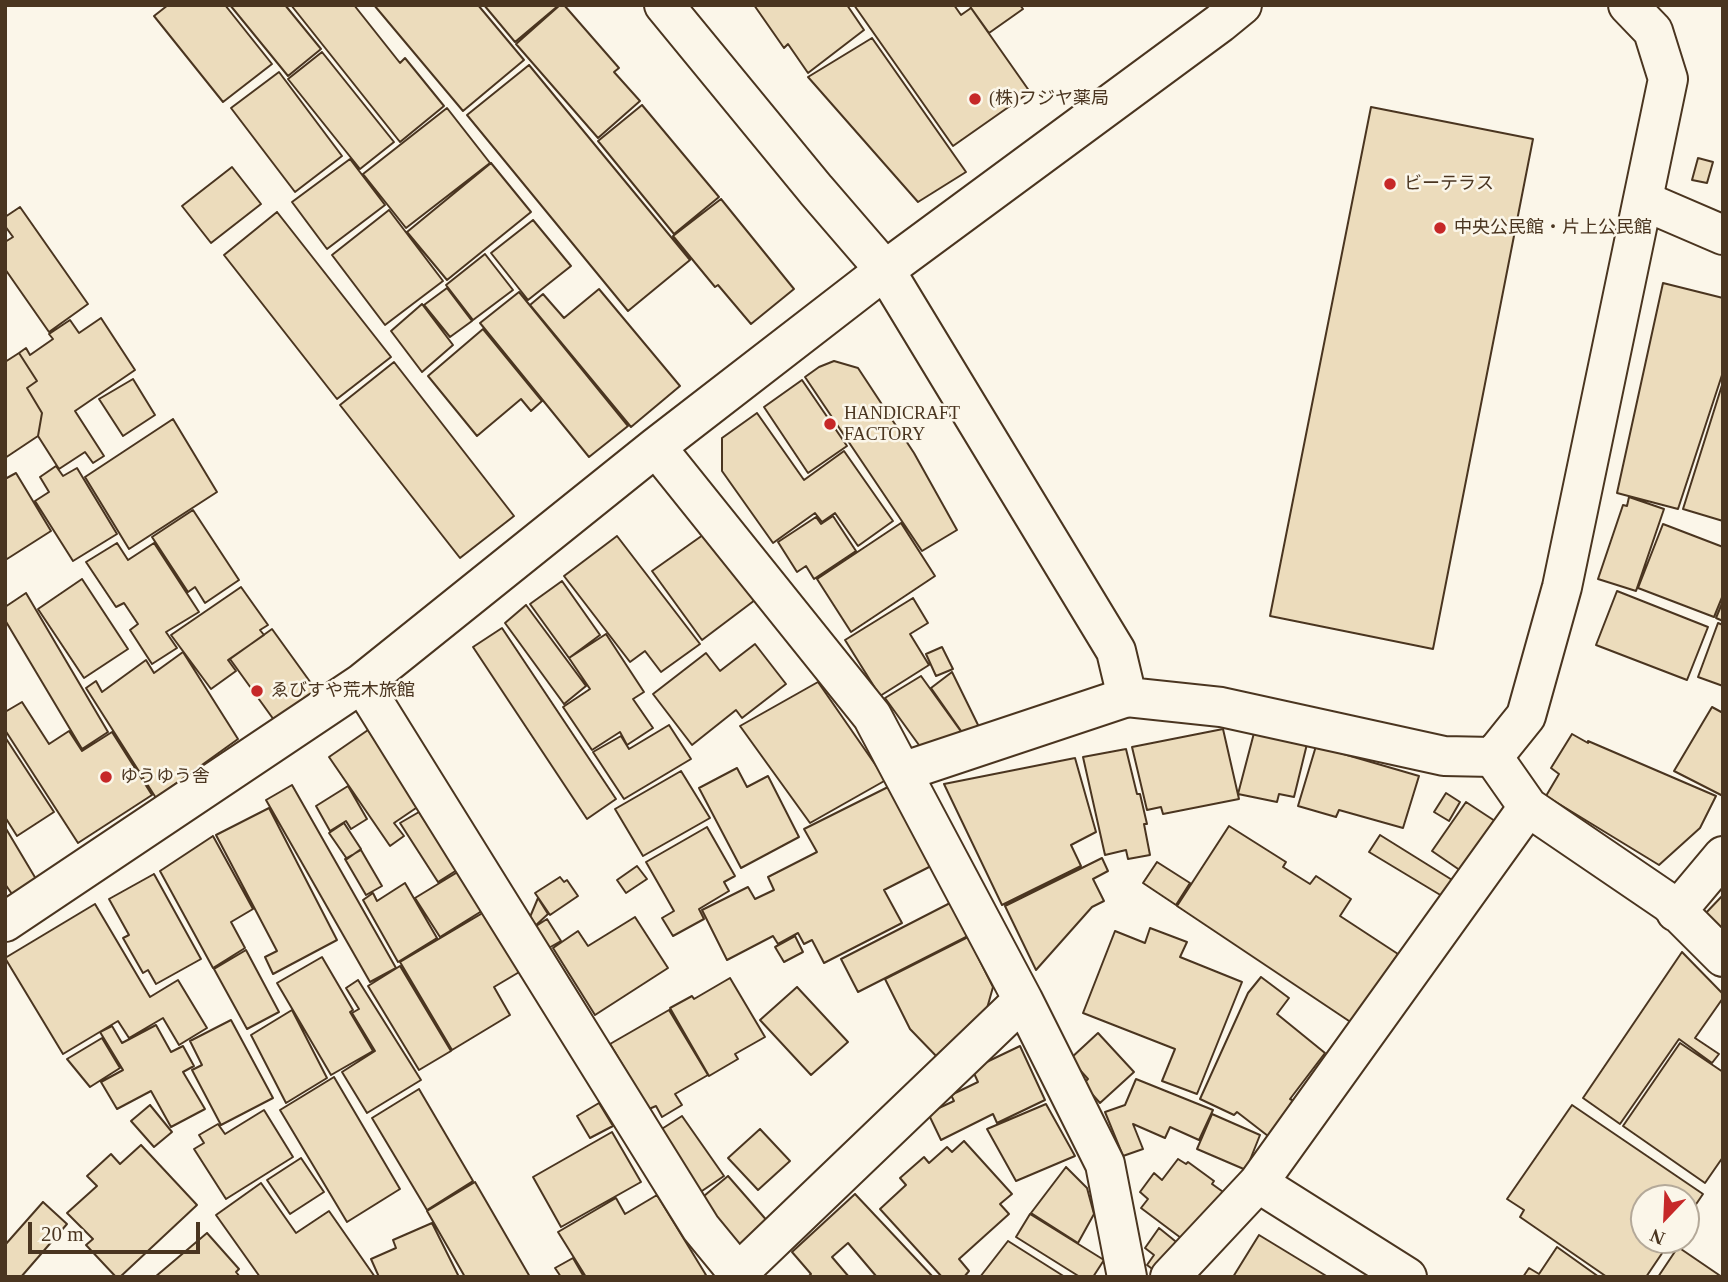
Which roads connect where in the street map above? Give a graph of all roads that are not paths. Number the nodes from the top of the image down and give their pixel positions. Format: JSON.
{"nodes":[{"id":1,"x":664,"y":5,"type":"edge"},
{"id":2,"x":1242,"y":5,"type":"edge"},
{"id":3,"x":1628,"y":5,"type":"edge"},
{"id":4,"x":1644,"y":201,"type":"junction"},
{"id":5,"x":1723,"y":235,"type":"edge"},
{"id":6,"x":885,"y":270,"type":"junction"},
{"id":7,"x":656,"y":447,"type":"junction"},
{"id":8,"x":362,"y":683,"type":"junction"},
{"id":9,"x":1127,"y":697,"type":"junction"},
{"id":10,"x":1493,"y":757,"type":"junction"},
{"id":11,"x":902,"y":772,"type":"junction"},
{"id":12,"x":1528,"y":807,"type":"junction"},
{"id":13,"x":1723,"y":856,"type":"edge"},
{"id":14,"x":1676,"y":912,"type":"junction"},
{"id":15,"x":5,"y":922,"type":"edge"},
{"id":16,"x":1723,"y":957,"type":"edge"},
{"id":17,"x":1023,"y":1000,"type":"junction"},
{"id":18,"x":1258,"y":1183,"type":"junction"},
{"id":19,"x":736,"y":1275,"type":"edge"},
{"id":20,"x":1127,"y":1277,"type":"edge"},
{"id":21,"x":1170,"y":1277,"type":"edge"},
{"id":22,"x":1407,"y":1277,"type":"edge"}],
"edges":[{"from":1,"to":6,"type":"street"},
{"from":2,"to":6,"type":"street"},
{"from":3,"to":4,"type":"street"},
{"from":4,"to":5,"type":"street"},
{"from":4,"to":10,"type":"street"},
{"from":6,"to":7,"type":"street"},
{"from":6,"to":9,"type":"street"},
{"from":7,"to":8,"type":"street"},
{"from":7,"to":11,"type":"street"},
{"from":8,"to":15,"type":"street"},
{"from":8,"to":19,"type":"street"},
{"from":9,"to":10,"type":"street"},
{"from":9,"to":11,"type":"street"},
{"from":10,"to":12,"type":"street"},
{"from":11,"to":17,"type":"street"},
{"from":12,"to":14,"type":"street"},
{"from":12,"to":18,"type":"street"},
{"from":13,"to":14,"type":"street"},
{"from":14,"to":16,"type":"street"},
{"from":17,"to":19,"type":"street"},
{"from":17,"to":20,"type":"street"},
{"from":18,"to":21,"type":"street"},
{"from":18,"to":22,"type":"street"}]}
